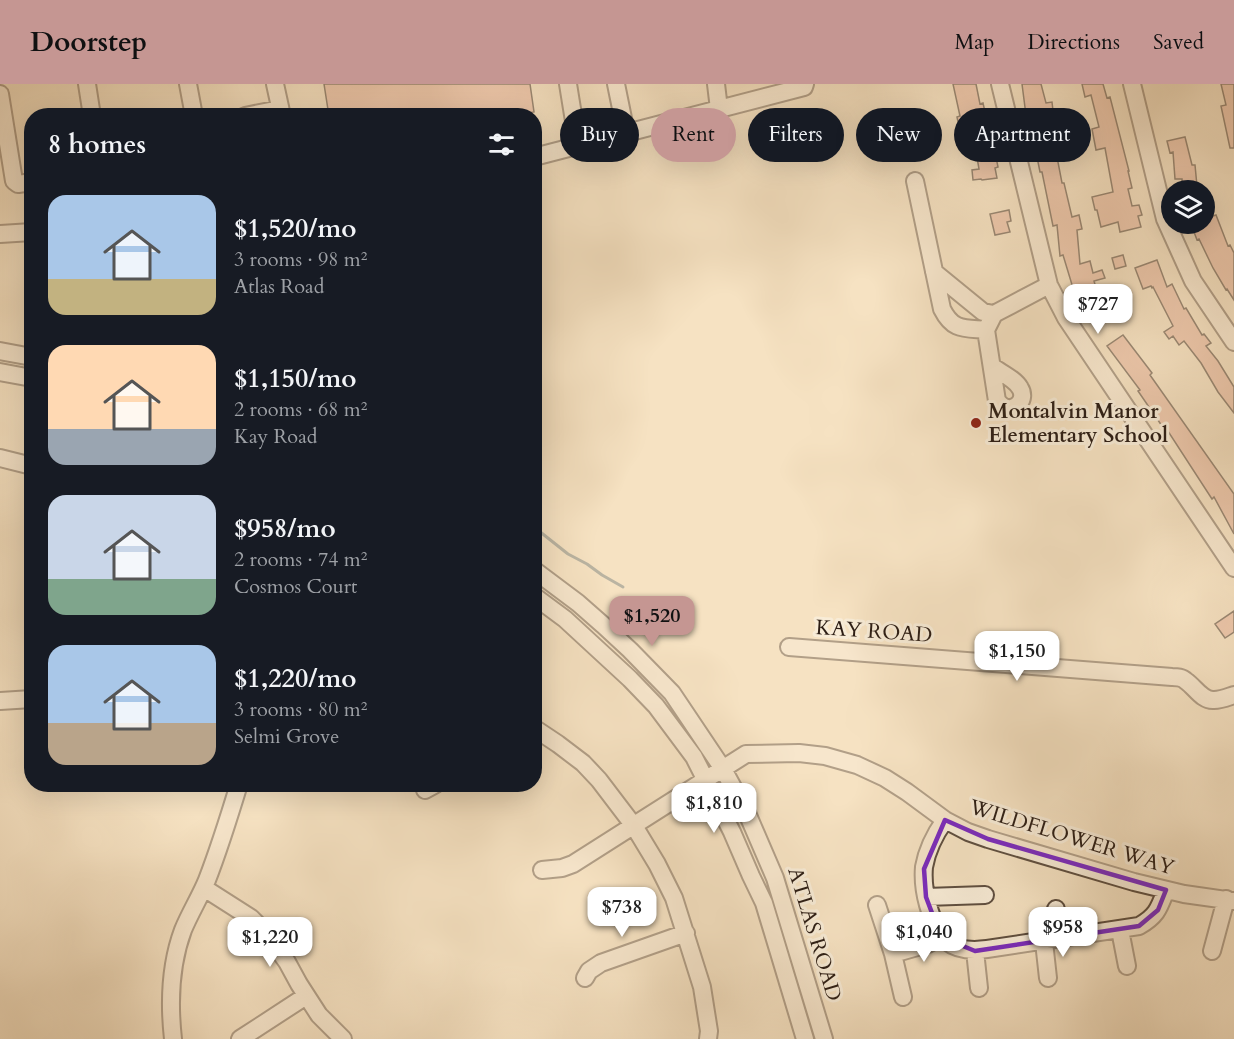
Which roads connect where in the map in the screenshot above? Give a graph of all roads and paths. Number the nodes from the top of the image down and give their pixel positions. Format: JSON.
{"nodes":[{"id":1,"x":87,"y":84,"type":"edge"},
{"id":2,"x":188,"y":84,"type":"edge"},
{"id":3,"x":275,"y":84,"type":"edge"},
{"id":4,"x":568,"y":84,"type":"edge"},
{"id":5,"x":616,"y":84,"type":"edge"},
{"id":6,"x":716,"y":84,"type":"edge"},
{"id":7,"x":805,"y":84,"type":"edge"},
{"id":8,"x":1000,"y":84,"type":"edge"},
{"id":9,"x":1132,"y":84,"type":"edge"},
{"id":10,"x":0,"y":94,"type":"edge"},
{"id":11,"x":91,"y":108,"type":"edge"},
{"id":12,"x":192,"y":108,"type":"edge"},
{"id":13,"x":280,"y":108,"type":"edge"},
{"id":14,"x":572,"y":108,"type":"edge"},
{"id":15,"x":621,"y":108,"type":"edge"},
{"id":16,"x":719,"y":108,"type":"edge"},
{"id":17,"x":723,"y":108,"type":"edge"},
{"id":18,"x":560,"y":150,"type":"edge"},
{"id":19,"x":542,"y":155,"type":"edge"},
{"id":20,"x":915,"y":181,"type":"dead end"},
{"id":21,"x":24,"y":183,"type":"edge"},
{"id":22,"x":24,"y":232,"type":"edge"},
{"id":23,"x":0,"y":234,"type":"edge"},
{"id":24,"x":934,"y":272,"type":"junction"},
{"id":25,"x":1049,"y":285,"type":"junction"},
{"id":26,"x":994,"y":314,"type":"junction"},
{"id":27,"x":986,"y":330,"type":"junction"},
{"id":28,"x":1234,"y":342,"type":"edge"},
{"id":29,"x":0,"y":351,"type":"edge"},
{"id":30,"x":24,"y":356,"type":"edge"},
{"id":31,"x":993,"y":367,"type":"dead end"},
{"id":32,"x":0,"y":372,"type":"edge"},
{"id":33,"x":24,"y":376,"type":"edge"},
{"id":34,"x":0,"y":458,"type":"edge"},
{"id":35,"x":24,"y":464,"type":"edge"},
{"id":36,"x":1234,"y":568,"type":"edge"},
{"id":37,"x":542,"y":576,"type":"edge"},
{"id":38,"x":542,"y":602,"type":"edge"},
{"id":39,"x":789,"y":647,"type":"dead end"},
{"id":40,"x":1234,"y":695,"type":"edge"},
{"id":41,"x":24,"y":699,"type":"edge"},
{"id":42,"x":0,"y":700,"type":"edge"},
{"id":43,"x":542,"y":733,"type":"edge"},
{"id":44,"x":723,"y":768,"type":"junction"},
{"id":45,"x":706,"y":779,"type":"junction"},
{"id":46,"x":237,"y":792,"type":"edge"},
{"id":47,"x":945,"y":820,"type":"junction"},
{"id":48,"x":634,"y":826,"type":"junction"},
{"id":49,"x":542,"y":870,"type":"dead end"},
{"id":50,"x":204,"y":888,"type":"junction"},
{"id":51,"x":1166,"y":890,"type":"junction"},
{"id":52,"x":985,"y":895,"type":"dead end"},
{"id":53,"x":926,"y":897,"type":"junction"},
{"id":54,"x":1230,"y":900,"type":"edge"},
{"id":55,"x":877,"y":905,"type":"dead end"},
{"id":56,"x":1056,"y":909,"type":"dead end"},
{"id":57,"x":1120,"y":930,"type":"junction"},
{"id":58,"x":686,"y":933,"type":"junction"},
{"id":59,"x":940,"y":937,"type":"junction"},
{"id":60,"x":1052,"y":940,"type":"junction"},
{"id":61,"x":975,"y":951,"type":"junction"},
{"id":62,"x":1212,"y":951,"type":"dead end"},
{"id":63,"x":893,"y":954,"type":"junction"},
{"id":64,"x":1126,"y":966,"type":"dead end"},
{"id":65,"x":585,"y":978,"type":"dead end"},
{"id":66,"x":1048,"y":978,"type":"dead end"},
{"id":67,"x":979,"y":988,"type":"dead end"},
{"id":68,"x":306,"y":996,"type":"junction"},
{"id":69,"x":903,"y":997,"type":"dead end"},
{"id":70,"x":173,"y":1039,"type":"edge"},
{"id":71,"x":240,"y":1039,"type":"edge"},
{"id":72,"x":343,"y":1039,"type":"edge"},
{"id":73,"x":708,"y":1039,"type":"edge"},
{"id":74,"x":805,"y":1039,"type":"edge"},
{"id":75,"x":824,"y":1039,"type":"edge"}],
"edges":[{"from":1,"to":11,"type":"street"},
{"from":2,"to":12,"type":"street"},
{"from":3,"to":13,"type":"street"},
{"from":4,"to":14,"type":"street"},
{"from":5,"to":15,"type":"street"},
{"from":6,"to":16,"type":"street"},
{"from":7,"to":17,"type":"street"},
{"from":8,"to":25,"type":"street"},
{"from":9,"to":28,"type":"street"},
{"from":10,"to":21,"type":"street"},
{"from":18,"to":19,"type":"street"},
{"from":20,"to":24,"type":"street"},
{"from":22,"to":23,"type":"street"},
{"from":24,"to":26,"type":"street"},
{"from":24,"to":27,"type":"street"},
{"from":25,"to":26,"type":"street"},
{"from":25,"to":36,"type":"street"},
{"from":26,"to":27,"type":"street"},
{"from":27,"to":31,"type":"street"},
{"from":29,"to":30,"type":"street"},
{"from":32,"to":33,"type":"street"},
{"from":34,"to":35,"type":"street"},
{"from":37,"to":44,"type":"street","name":"ATLAS ROAD"},
{"from":38,"to":45,"type":"street","name":"ATLAS ROAD"},
{"from":39,"to":40,"type":"street","name":"KAY ROAD"},
{"from":41,"to":42,"type":"street"},
{"from":43,"to":48,"type":"street"},
{"from":44,"to":45,"type":"street","name":"WILDFLOWER WAY"},
{"from":44,"to":47,"type":"street","name":"WILDFLOWER WAY"},
{"from":44,"to":75,"type":"street","name":"ATLAS ROAD"},
{"from":45,"to":48,"type":"street","name":"WILDFLOWER WAY"},
{"from":45,"to":74,"type":"street","name":"ATLAS ROAD"},
{"from":46,"to":50,"type":"street"},
{"from":47,"to":51,"type":"street","name":"WILDFLOWER WAY"},
{"from":47,"to":53,"type":"street"},
{"from":48,"to":49,"type":"street","name":"WILDFLOWER WAY"},
{"from":48,"to":58,"type":"street"},
{"from":50,"to":68,"type":"street"},
{"from":50,"to":70,"type":"street"},
{"from":51,"to":54,"type":"street","name":"WILDFLOWER WAY"},
{"from":51,"to":57,"type":"street"},
{"from":52,"to":53,"type":"street"},
{"from":53,"to":59,"type":"street"},
{"from":54,"to":62,"type":"street"},
{"from":55,"to":63,"type":"street"},
{"from":56,"to":60,"type":"street"},
{"from":57,"to":60,"type":"street"},
{"from":57,"to":64,"type":"street"},
{"from":58,"to":65,"type":"street"},
{"from":58,"to":73,"type":"street"},
{"from":59,"to":61,"type":"street"},
{"from":59,"to":63,"type":"street"},
{"from":60,"to":61,"type":"street"},
{"from":60,"to":66,"type":"street"},
{"from":61,"to":67,"type":"street"},
{"from":63,"to":69,"type":"street"},
{"from":68,"to":71,"type":"street"},
{"from":68,"to":72,"type":"street"}]}
